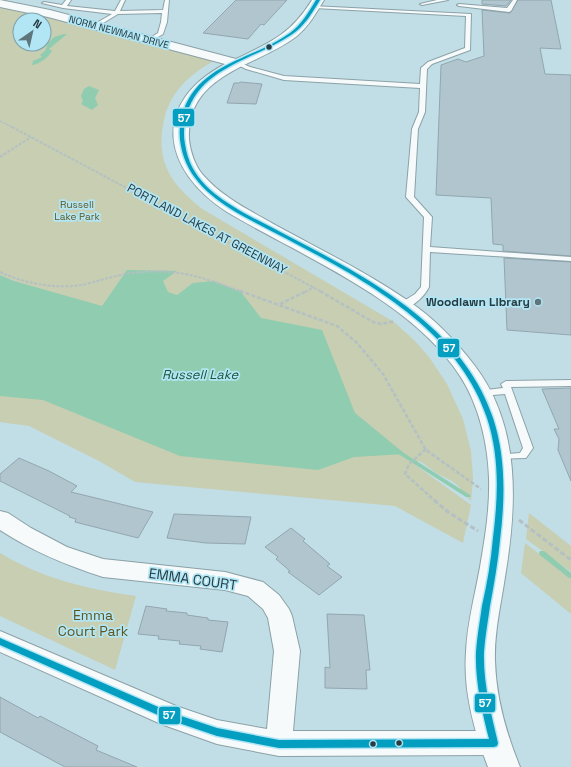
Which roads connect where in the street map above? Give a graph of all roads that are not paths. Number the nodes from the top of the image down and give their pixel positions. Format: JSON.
{"nodes":[{"id":1,"x":69,"y":0,"type":"edge"},
{"id":2,"x":123,"y":0,"type":"edge"},
{"id":3,"x":168,"y":0,"type":"edge"},
{"id":4,"x":446,"y":0,"type":"edge"},
{"id":5,"x":515,"y":0,"type":"edge"},
{"id":6,"x":43,"y":1,"type":"edge"},
{"id":7,"x":0,"y":3,"type":"edge"},
{"id":8,"x":316,"y":4,"type":"edge"},
{"id":9,"x":422,"y":4,"type":"dead end"},
{"id":10,"x":459,"y":5,"type":"dead end"},
{"id":11,"x":63,"y":7,"type":"junction"},
{"id":12,"x":30,"y":10,"type":"junction"},
{"id":13,"x":165,"y":11,"type":"junction"},
{"id":14,"x":117,"y":13,"type":"junction"},
{"id":15,"x":95,"y":26,"type":"junction"},
{"id":16,"x":150,"y":40,"type":"junction"},
{"id":17,"x":237,"y":63,"type":"junction"},
{"id":18,"x":423,"y":86,"type":"junction"},
{"id":19,"x":427,"y":249,"type":"junction"},
{"id":20,"x":571,"y":259,"type":"edge"},
{"id":21,"x":408,"y":311,"type":"junction"},
{"id":22,"x":571,"y":383,"type":"edge"},
{"id":23,"x":508,"y":391,"type":"junction"},
{"id":24,"x":480,"y":392,"type":"junction"},
{"id":25,"x":500,"y":457,"type":"junction"},
{"id":26,"x":0,"y":519,"type":"edge"},
{"id":27,"x":0,"y":641,"type":"edge"},
{"id":28,"x":279,"y":744,"type":"junction"},
{"id":29,"x":499,"y":755,"type":"edge"}],
"edges":[{"from":1,"to":11,"type":"lane"},
{"from":2,"to":14,"type":"lane"},
{"from":3,"to":13,"type":"lane"},
{"from":4,"to":9,"type":"lane"},
{"from":5,"to":10,"type":"lane"},
{"from":6,"to":11,"type":"lane"},
{"from":6,"to":12,"type":"lane"},
{"from":7,"to":12,"type":"street","name":"NORM NEWMAN DRIVE"},
{"from":8,"to":17,"type":"street"},
{"from":8,"to":18,"type":"lane"},
{"from":11,"to":14,"type":"lane"},
{"from":12,"to":15,"type":"street","name":"NORM NEWMAN DRIVE"},
{"from":13,"to":14,"type":"lane"},
{"from":13,"to":16,"type":"lane"},
{"from":14,"to":15,"type":"lane"},
{"from":15,"to":16,"type":"street","name":"NORM NEWMAN DRIVE"},
{"from":16,"to":17,"type":"street","name":"NORM NEWMAN DRIVE"},
{"from":17,"to":18,"type":"lane"},
{"from":17,"to":21,"type":"street"},
{"from":18,"to":19,"type":"lane"},
{"from":19,"to":20,"type":"lane"},
{"from":19,"to":21,"type":"lane"},
{"from":21,"to":24,"type":"street"},
{"from":22,"to":23,"type":"lane"},
{"from":23,"to":24,"type":"lane"},
{"from":23,"to":25,"type":"lane"},
{"from":24,"to":25,"type":"street"},
{"from":25,"to":29,"type":"street"},
{"from":26,"to":28,"type":"street","name":"EMMA COURT"},
{"from":27,"to":28,"type":"street"},
{"from":28,"to":29,"type":"street"}]}
